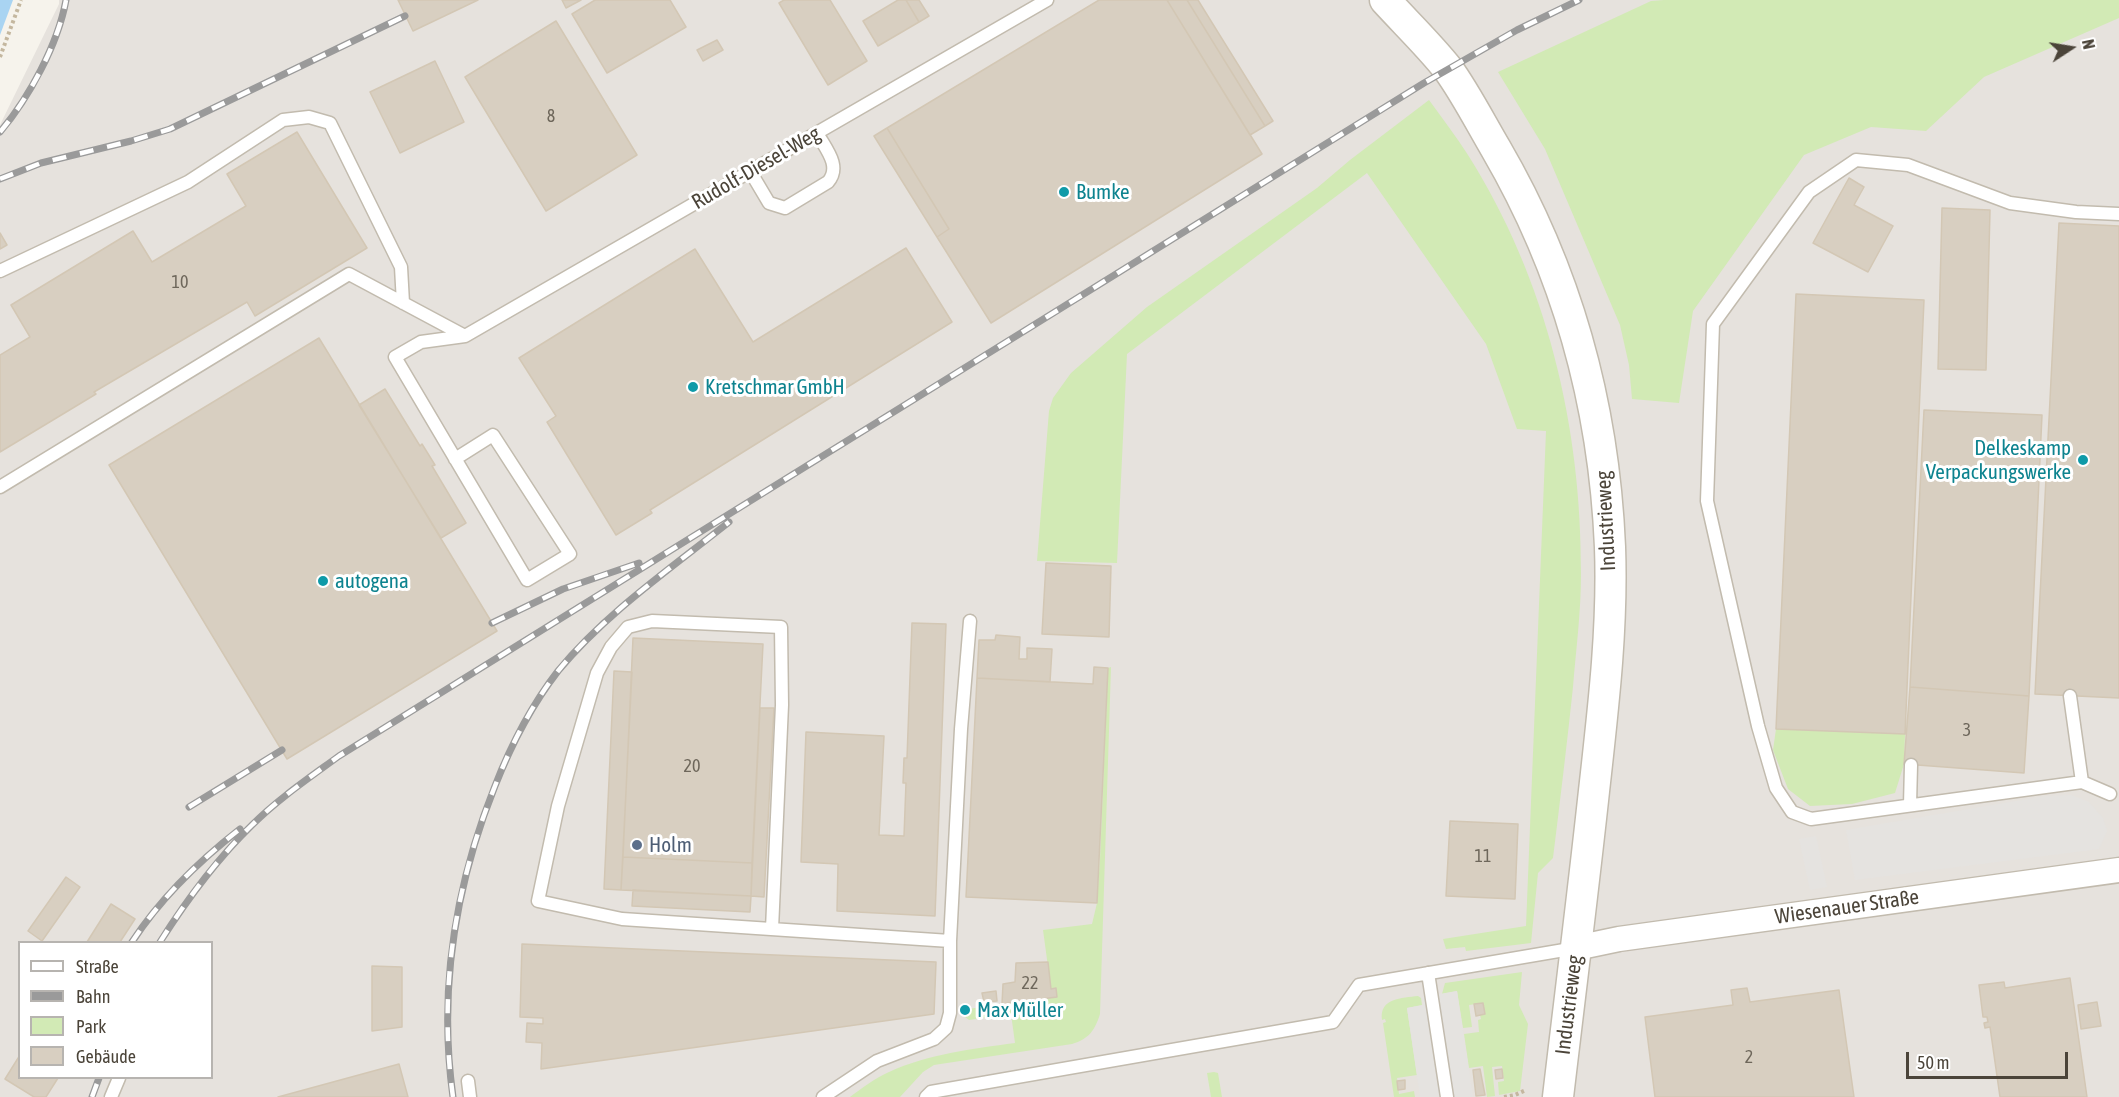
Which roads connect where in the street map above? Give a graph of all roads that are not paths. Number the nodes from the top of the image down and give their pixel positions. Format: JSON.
{"nodes":[{"id":1,"x":1047,"y":0,"type":"edge"},
{"id":2,"x":1385,"y":0,"type":"edge"},
{"id":3,"x":817,"y":133,"type":"junction"},
{"id":4,"x":750,"y":171,"type":"junction"},
{"id":5,"x":2119,"y":214,"type":"edge"},
{"id":6,"x":0,"y":271,"type":"edge"},
{"id":7,"x":403,"y":303,"type":"junction"},
{"id":8,"x":465,"y":336,"type":"junction"},
{"id":9,"x":455,"y":459,"type":"junction"},
{"id":10,"x":0,"y":487,"type":"edge"},
{"id":11,"x":970,"y":621,"type":"dead end"},
{"id":12,"x":2070,"y":696,"type":"dead end"},
{"id":13,"x":1911,"y":765,"type":"dead end"},
{"id":14,"x":2082,"y":782,"type":"junction"},
{"id":15,"x":2110,"y":794,"type":"dead end"},
{"id":16,"x":1911,"y":805,"type":"junction"},
{"id":17,"x":2119,"y":870,"type":"edge"},
{"id":18,"x":772,"y":930,"type":"junction"},
{"id":19,"x":950,"y":941,"type":"junction"},
{"id":20,"x":1576,"y":948,"type":"junction"},
{"id":21,"x":1428,"y":973,"type":"junction"},
{"id":22,"x":118,"y":1079,"type":"edge"},
{"id":23,"x":468,"y":1081,"type":"dead end"},
{"id":24,"x":111,"y":1097,"type":"edge"},
{"id":25,"x":470,"y":1097,"type":"edge"},
{"id":26,"x":823,"y":1097,"type":"edge"},
{"id":27,"x":926,"y":1097,"type":"edge"},
{"id":28,"x":1447,"y":1097,"type":"edge"},
{"id":29,"x":1558,"y":1097,"type":"edge"}],
"edges":[{"from":1,"to":3,"type":"lane","name":"Rudolf-Diesel-Weg"},
{"from":2,"to":20,"type":"street","name":"Industrieweg"},
{"from":3,"to":4,"type":"lane","name":"Rudolf-Diesel-Weg"},
{"from":3,"to":4,"type":"lane"},
{"from":4,"to":8,"type":"lane","name":"Rudolf-Diesel-Weg"},
{"from":5,"to":16,"type":"lane"},
{"from":6,"to":7,"type":"lane"},
{"from":7,"to":8,"type":"lane"},
{"from":7,"to":10,"type":"lane"},
{"from":8,"to":9,"type":"lane"},
{"from":9,"to":9,"type":"lane"},
{"from":11,"to":19,"type":"lane"},
{"from":12,"to":14,"type":"lane"},
{"from":13,"to":16,"type":"lane"},
{"from":14,"to":15,"type":"lane"},
{"from":14,"to":16,"type":"lane"},
{"from":17,"to":20,"type":"street","name":"Wiesenauer Straße"},
{"from":18,"to":18,"type":"lane"},
{"from":18,"to":19,"type":"lane"},
{"from":19,"to":26,"type":"lane"},
{"from":20,"to":21,"type":"lane"},
{"from":20,"to":29,"type":"street","name":"Industrieweg"},
{"from":21,"to":27,"type":"lane"},
{"from":21,"to":28,"type":"lane"},
{"from":22,"to":24,"type":"lane"},
{"from":23,"to":25,"type":"lane"}]}
